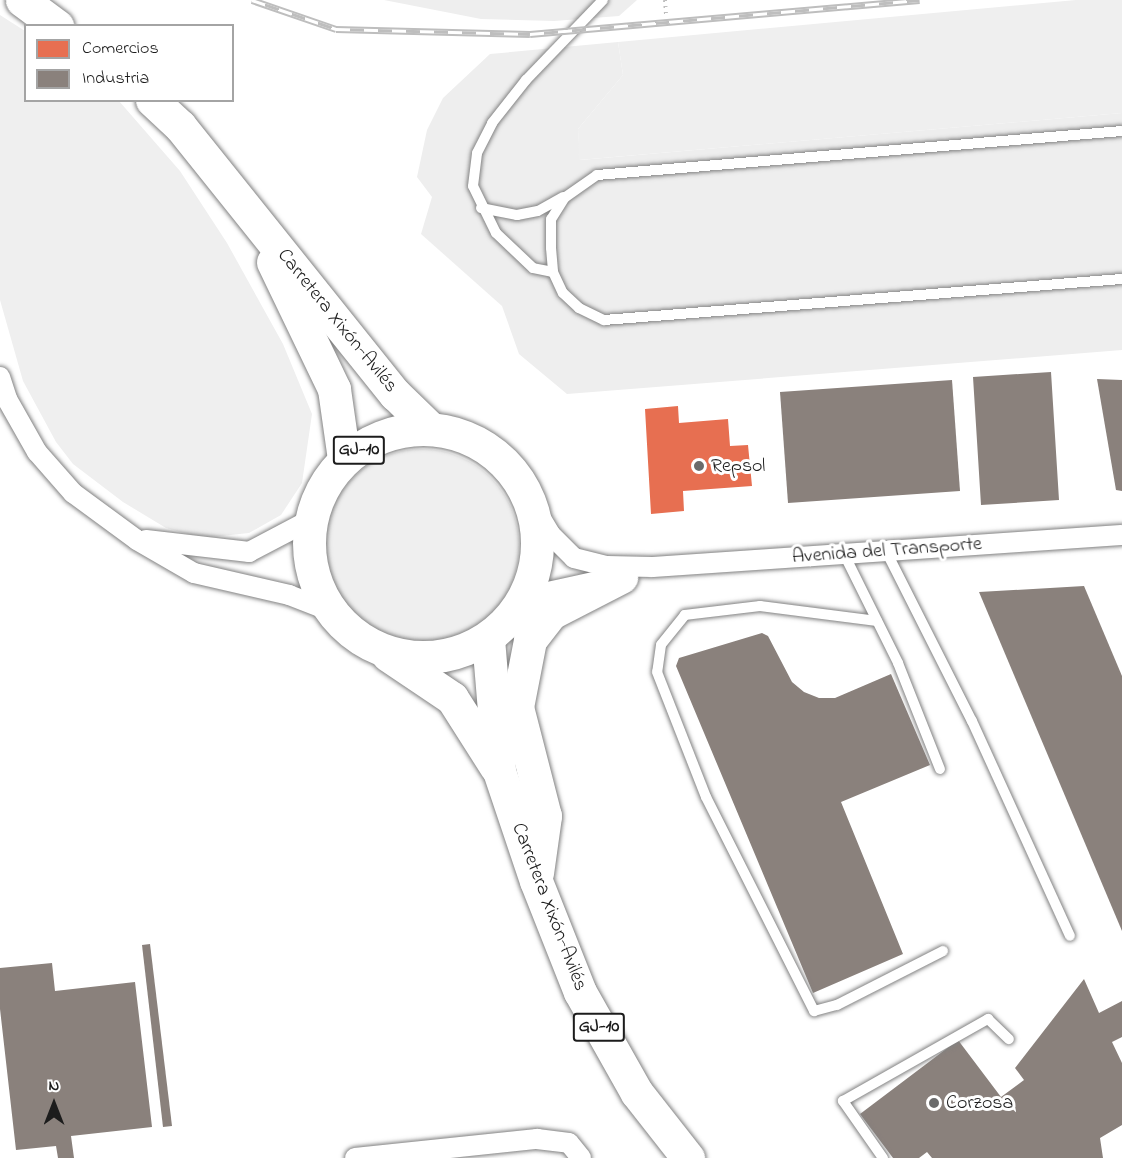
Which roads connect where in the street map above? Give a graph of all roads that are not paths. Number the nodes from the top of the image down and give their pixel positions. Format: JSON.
{"nodes":[{"id":1,"x":22,"y":0,"type":"edge"},
{"id":2,"x":603,"y":0,"type":"edge"},
{"id":3,"x":54,"y":24,"type":"edge"},
{"id":4,"x":154,"y":102,"type":"edge"},
{"id":5,"x":1122,"y":131,"type":"edge"},
{"id":6,"x":565,"y":196,"type":"junction"},
{"id":7,"x":481,"y":208,"type":"junction"},
{"id":8,"x":248,"y":210,"type":"junction"},
{"id":9,"x":553,"y":272,"type":"junction"},
{"id":10,"x":1122,"y":279,"type":"edge"},
{"id":11,"x":0,"y":377,"type":"edge"},
{"id":12,"x":431,"y":429,"type":"junction"},
{"id":13,"x":344,"y":459,"type":"junction"},
{"id":14,"x":531,"y":502,"type":"junction"},
{"id":15,"x":310,"y":520,"type":"junction"},
{"id":16,"x":1122,"y":535,"type":"edge"},
{"id":17,"x":137,"y":540,"type":"junction"},
{"id":18,"x":886,"y":551,"type":"junction"},
{"id":19,"x":844,"y":554,"type":"junction"},
{"id":20,"x":652,"y":567,"type":"junction"},
{"id":21,"x":621,"y":577,"type":"junction"},
{"id":22,"x":525,"y":597,"type":"junction"},
{"id":23,"x":328,"y":610,"type":"junction"},
{"id":24,"x":877,"y":621,"type":"junction"},
{"id":25,"x":488,"y":639,"type":"junction"},
{"id":26,"x":385,"y":653,"type":"junction"},
{"id":27,"x":940,"y":769,"type":"dead end"},
{"id":28,"x":499,"y":771,"type":"junction"},
{"id":29,"x":536,"y":881,"type":"junction"},
{"id":30,"x":1070,"y":936,"type":"dead end"},
{"id":31,"x":943,"y":951,"type":"dead end"},
{"id":32,"x":1009,"y":1039,"type":"dead end"},
{"id":33,"x":356,"y":1158,"type":"edge"},
{"id":34,"x":581,"y":1158,"type":"edge"},
{"id":35,"x":688,"y":1158,"type":"edge"},
{"id":36,"x":883,"y":1158,"type":"edge"}],
"edges":[{"from":1,"to":3,"type":"highway"},
{"from":2,"to":7,"type":"lane"},
{"from":4,"to":8,"type":"highway","name":"Carretera Xixón-Avilés","number":"GJ-10"},
{"from":5,"to":6,"type":"lane"},
{"from":6,"to":7,"type":"lane"},
{"from":6,"to":9,"type":"lane"},
{"from":7,"to":9,"type":"lane"},
{"from":8,"to":12,"type":"highway","name":"Carretera Xixón-Avilés","number":"GJ-10"},
{"from":8,"to":13,"type":"highway","name":"Carretera Xixón-Avilés","number":"GJ-10"},
{"from":9,"to":10,"type":"lane"},
{"from":11,"to":17,"type":"street"},
{"from":12,"to":13,"type":"highway","number":"GJ-10"},
{"from":12,"to":14,"type":"highway","number":"GJ-10"},
{"from":13,"to":15,"type":"highway","number":"GJ-10"},
{"from":14,"to":20,"type":"street"},
{"from":14,"to":22,"type":"highway","number":"GJ-10"},
{"from":15,"to":17,"type":"street"},
{"from":15,"to":23,"type":"highway","number":"GJ-10"},
{"from":16,"to":18,"type":"street","name":"Avenida del Transporte"},
{"from":17,"to":23,"type":"street"},
{"from":18,"to":19,"type":"street","name":"Avenida del Transporte"},
{"from":18,"to":30,"type":"lane"},
{"from":19,"to":20,"type":"street","name":"Avenida del Transporte"},
{"from":19,"to":24,"type":"lane"},
{"from":20,"to":21,"type":"street"},
{"from":21,"to":22,"type":"street"},
{"from":21,"to":29,"type":"highway"},
{"from":22,"to":25,"type":"highway","number":"GJ-10"},
{"from":23,"to":26,"type":"highway","number":"GJ-10"},
{"from":24,"to":27,"type":"lane"},
{"from":24,"to":31,"type":"lane"},
{"from":25,"to":26,"type":"highway","number":"GJ-10"},
{"from":25,"to":28,"type":"highway","name":"Carretera Xixón-Avilés","number":"GJ-10"},
{"from":26,"to":28,"type":"highway","name":"Carretera Xixón-Avilés","number":"GJ-10"},
{"from":28,"to":29,"type":"highway","name":"Carretera Xixón-Avilés","number":"GJ-10"},
{"from":29,"to":35,"type":"highway","name":"Carretera Xixón-Avilés","number":"GJ-10"},
{"from":32,"to":36,"type":"lane"},
{"from":33,"to":34,"type":"street"}]}
